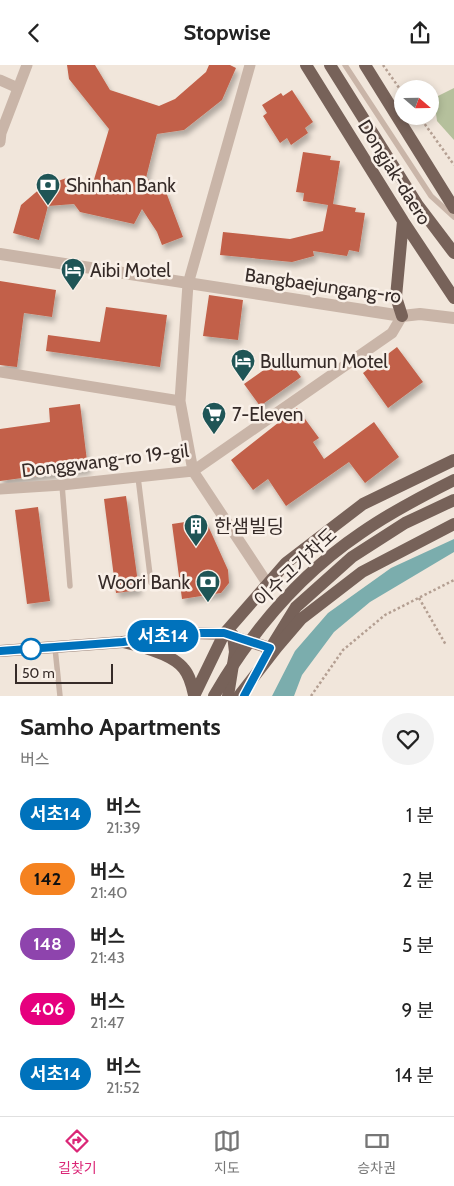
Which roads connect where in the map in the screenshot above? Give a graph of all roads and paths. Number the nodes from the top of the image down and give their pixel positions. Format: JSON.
{"nodes":[{"id":1,"x":27,"y":65,"type":"edge"},
{"id":2,"x":250,"y":65,"type":"edge"},
{"id":3,"x":306,"y":65,"type":"edge"},
{"id":4,"x":330,"y":65,"type":"edge"},
{"id":5,"x":345,"y":65,"type":"edge"},
{"id":6,"x":365,"y":65,"type":"edge"},
{"id":7,"x":384,"y":65,"type":"edge"},
{"id":8,"x":0,"y":80,"type":"edge"},
{"id":9,"x":394,"y":80,"type":"edge"},
{"id":10,"x":18,"y":87,"type":"junction"},
{"id":11,"x":426,"y":125,"type":"edge"},
{"id":12,"x":0,"y":136,"type":"edge"},
{"id":13,"x":454,"y":165,"type":"edge"},
{"id":14,"x":454,"y":208,"type":"edge"},
{"id":15,"x":454,"y":217,"type":"edge"},
{"id":16,"x":403,"y":221,"type":"junction"},
{"id":17,"x":454,"y":253,"type":"edge"},
{"id":18,"x":0,"y":254,"type":"edge"},
{"id":19,"x":188,"y":284,"type":"junction"},
{"id":20,"x":454,"y":298,"type":"edge"},
{"id":21,"x":402,"y":316,"type":"junction"},
{"id":22,"x":454,"y":319,"type":"edge"},
{"id":23,"x":0,"y":372,"type":"edge"},
{"id":24,"x":180,"y":401,"type":"junction"},
{"id":25,"x":454,"y":460,"type":"edge"},
{"id":26,"x":193,"y":471,"type":"junction"},
{"id":27,"x":138,"y":477,"type":"junction"},
{"id":28,"x":454,"y":480,"type":"edge"},
{"id":29,"x":62,"y":485,"type":"junction"},
{"id":30,"x":0,"y":489,"type":"edge"},
{"id":31,"x":454,"y":500,"type":"edge"},
{"id":32,"x":454,"y":524,"type":"edge"},
{"id":33,"x":454,"y":580,"type":"edge"},
{"id":34,"x":151,"y":583,"type":"dead end"},
{"id":35,"x":267,"y":583,"type":"junction"},
{"id":36,"x":70,"y":585,"type":"dead end"},
{"id":37,"x":419,"y":598,"type":"junction"},
{"id":38,"x":228,"y":635,"type":"junction"},
{"id":39,"x":123,"y":642,"type":"junction"},
{"id":40,"x":446,"y":645,"type":"dead end"},
{"id":41,"x":55,"y":648,"type":"junction"},
{"id":42,"x":270,"y":648,"type":"junction"},
{"id":43,"x":0,"y":651,"type":"edge"},
{"id":44,"x":194,"y":695,"type":"edge"},
{"id":45,"x":60,"y":696,"type":"edge"},
{"id":46,"x":214,"y":696,"type":"edge"},
{"id":47,"x":228,"y":696,"type":"edge"},
{"id":48,"x":239,"y":696,"type":"edge"},
{"id":49,"x":244,"y":696,"type":"edge"},
{"id":50,"x":311,"y":696,"type":"edge"}],
"edges":[{"from":1,"to":10,"type":"street"},
{"from":2,"to":19,"type":"street"},
{"from":3,"to":16,"type":"main road","name":"Dongjak-daero"},
{"from":4,"to":17,"type":"main road","name":"Dongjak-daero"},
{"from":5,"to":15,"type":"lane","name":"Dongjak-daero"},
{"from":6,"to":14,"type":"main road","name":"Dongjak-daero"},
{"from":7,"to":9,"type":"path"},
{"from":8,"to":10,"type":"street"},
{"from":10,"to":12,"type":"street"},
{"from":11,"to":13,"type":"path"},
{"from":16,"to":20,"type":"main road","name":"Dongjak-daero"},
{"from":16,"to":21,"type":"main road"},
{"from":18,"to":19,"type":"street","name":"Bangbaejungang-ro"},
{"from":19,"to":21,"type":"street","name":"Bangbaejungang-ro"},
{"from":19,"to":24,"type":"street"},
{"from":21,"to":22,"type":"street","name":"Bangbaejungang-ro"},
{"from":21,"to":26,"type":"street","name":"Donggwang-ro 19-gil"},
{"from":23,"to":24,"type":"street"},
{"from":24,"to":26,"type":"street"},
{"from":25,"to":35,"type":"main road"},
{"from":26,"to":27,"type":"street","name":"Donggwang-ro 19-gil"},
{"from":26,"to":35,"type":"street"},
{"from":27,"to":29,"type":"street","name":"Donggwang-ro 19-gil"},
{"from":27,"to":34,"type":"lane"},
{"from":28,"to":46,"type":"main road","name":"이수고가차도","bridge":true},
{"from":29,"to":30,"type":"street","name":"Donggwang-ro 19-gil"},
{"from":29,"to":36,"type":"lane"},
{"from":31,"to":42,"type":"main road"},
{"from":32,"to":48,"type":"main road","bridge":true},
{"from":33,"to":37,"type":"path"},
{"from":35,"to":38,"type":"main road"},
{"from":37,"to":40,"type":"path"},
{"from":37,"to":50,"type":"path"},
{"from":38,"to":39,"type":"main road"},
{"from":38,"to":42,"type":"main road"},
{"from":38,"to":44,"type":"main road"},
{"from":38,"to":47,"type":"main road"},
{"from":39,"to":41,"type":"main road"},
{"from":39,"to":44,"type":"main road"},
{"from":41,"to":43,"type":"main road"},
{"from":41,"to":45,"type":"lane"},
{"from":42,"to":49,"type":"main road"}]}
